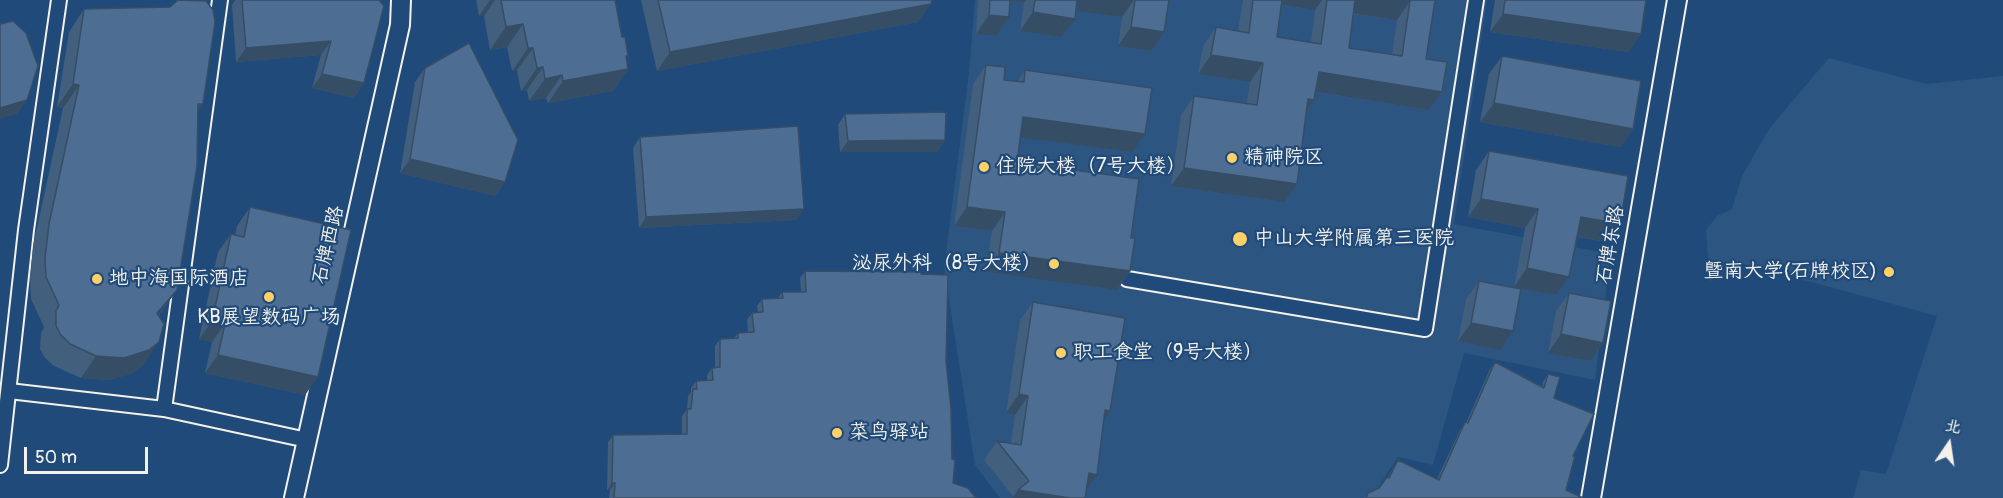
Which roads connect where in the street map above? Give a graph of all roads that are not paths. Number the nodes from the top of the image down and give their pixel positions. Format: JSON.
{"nodes":[{"id":1,"x":59,"y":0,"type":"edge"},
{"id":2,"x":220,"y":0,"type":"edge"},
{"id":3,"x":401,"y":0,"type":"edge"},
{"id":4,"x":1476,"y":0,"type":"edge"},
{"id":5,"x":1677,"y":0,"type":"edge"},
{"id":6,"x":1127,"y":279,"type":"edge"},
{"id":7,"x":9,"y":391,"type":"junction"},
{"id":8,"x":164,"y":409,"type":"junction"},
{"id":9,"x":307,"y":440,"type":"junction"},
{"id":10,"x":0,"y":465,"type":"edge"},
{"id":11,"x":294,"y":498,"type":"edge"},
{"id":12,"x":1591,"y":498,"type":"edge"}],
"edges":[{"from":1,"to":7,"type":"street"},
{"from":2,"to":8,"type":"street"},
{"from":3,"to":9,"type":"street","name":"石牌西路"},
{"from":4,"to":6,"type":"street"},
{"from":5,"to":12,"type":"street","name":"石牌东路"},
{"from":7,"to":8,"type":"street"},
{"from":7,"to":10,"type":"street"},
{"from":8,"to":9,"type":"street"},
{"from":9,"to":11,"type":"street","name":"石牌西路"}]}
